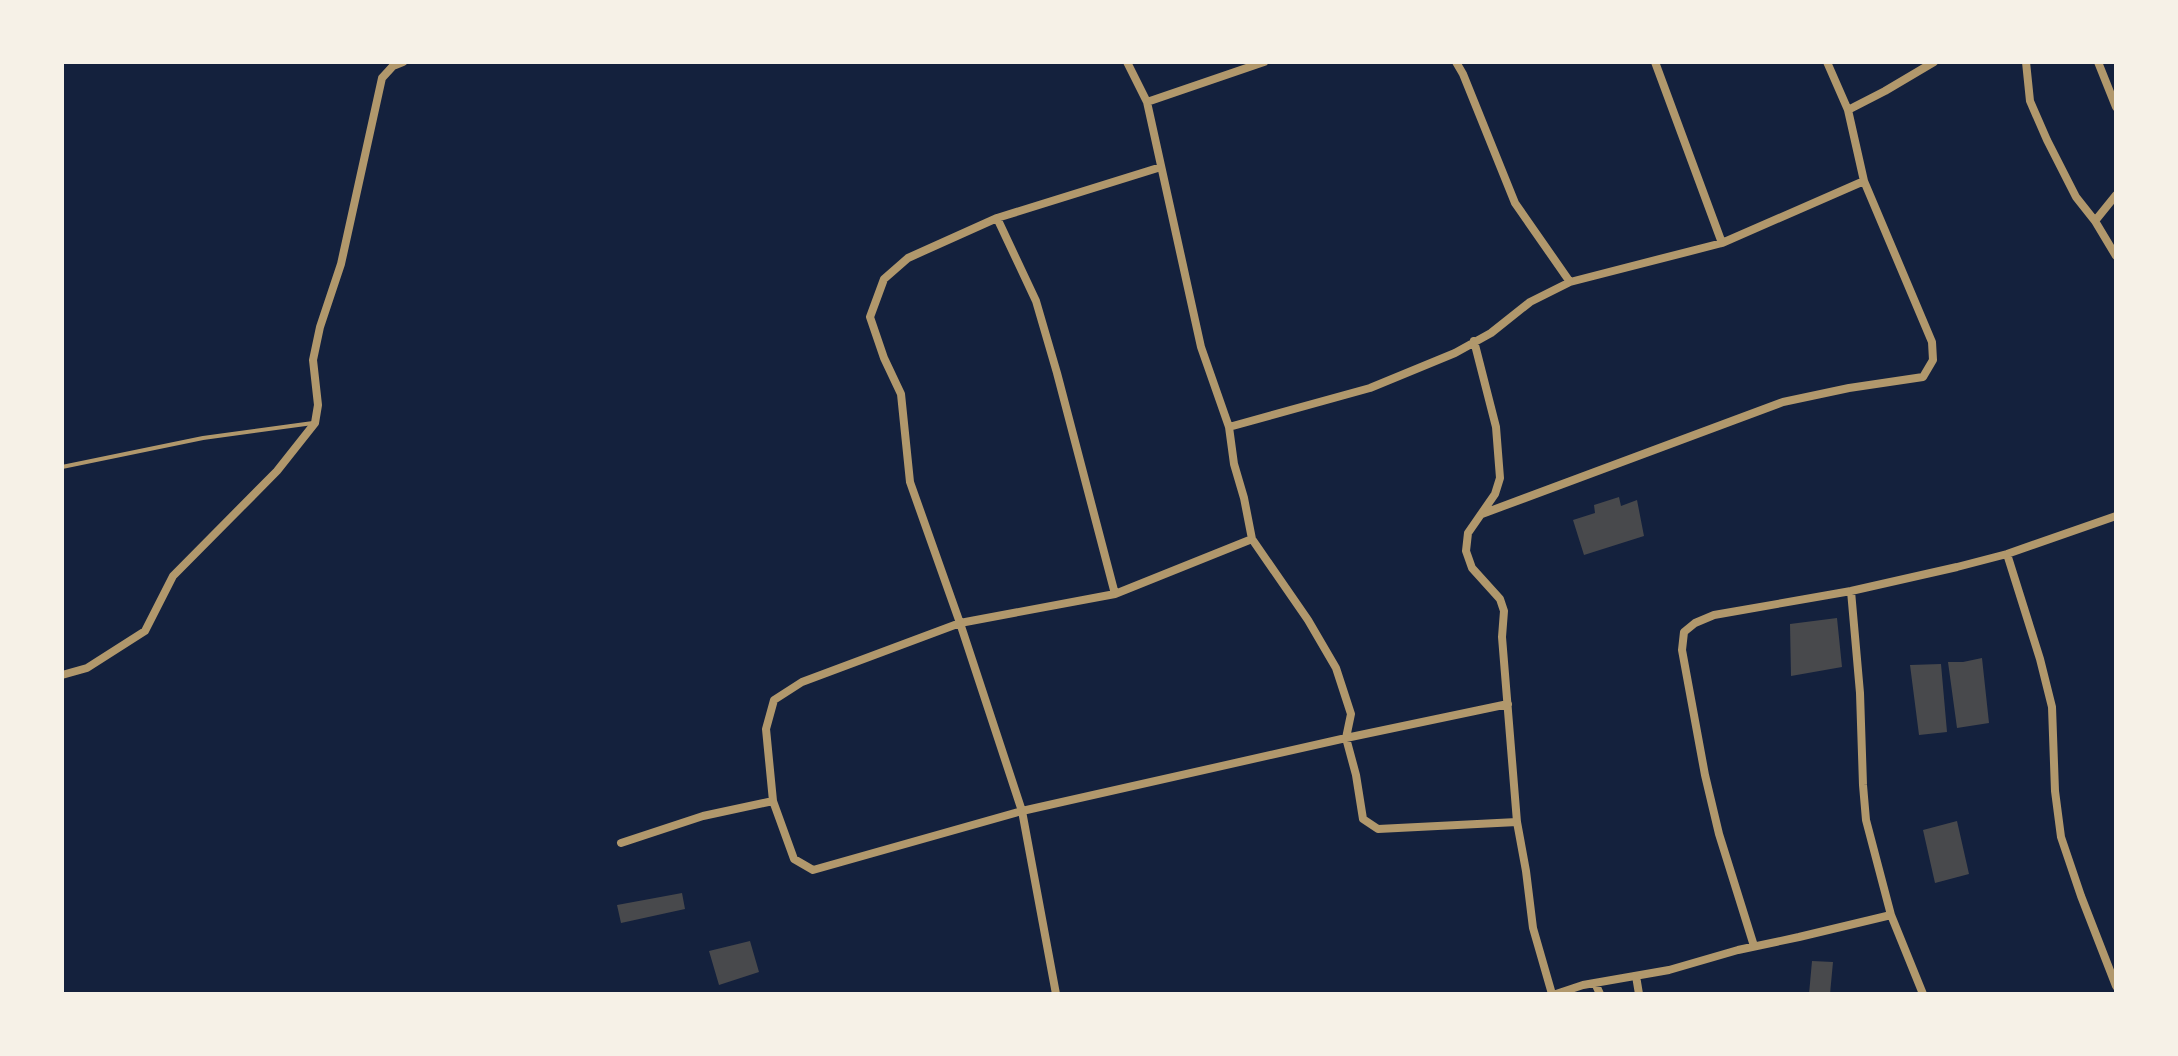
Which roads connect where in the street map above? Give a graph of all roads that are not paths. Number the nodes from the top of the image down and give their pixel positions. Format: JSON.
{"nodes":[{"id":1,"x":403,"y":62,"type":"edge"},
{"id":2,"x":1127,"y":62,"type":"edge"},
{"id":3,"x":1264,"y":62,"type":"edge"},
{"id":4,"x":1456,"y":62,"type":"edge"},
{"id":5,"x":1655,"y":62,"type":"edge"},
{"id":6,"x":1827,"y":62,"type":"edge"},
{"id":7,"x":1934,"y":62,"type":"edge"},
{"id":8,"x":2026,"y":62,"type":"edge"},
{"id":9,"x":2098,"y":62,"type":"edge"},
{"id":10,"x":1147,"y":102,"type":"junction"},
{"id":11,"x":2116,"y":107,"type":"edge"},
{"id":12,"x":1848,"y":110,"type":"junction"},
{"id":13,"x":1161,"y":167,"type":"junction"},
{"id":14,"x":1864,"y":181,"type":"junction"},
{"id":15,"x":2116,"y":195,"type":"edge"},
{"id":16,"x":997,"y":218,"type":"junction"},
{"id":17,"x":2095,"y":221,"type":"junction"},
{"id":18,"x":1722,"y":243,"type":"junction"},
{"id":19,"x":2116,"y":256,"type":"edge"},
{"id":20,"x":1570,"y":282,"type":"junction"},
{"id":21,"x":1474,"y":341,"type":"junction"},
{"id":22,"x":315,"y":423,"type":"junction"},
{"id":23,"x":1229,"y":427,"type":"junction"},
{"id":24,"x":62,"y":467,"type":"edge"},
{"id":25,"x":1481,"y":514,"type":"junction"},
{"id":26,"x":2116,"y":516,"type":"edge"},
{"id":27,"x":1252,"y":539,"type":"junction"},
{"id":28,"x":2007,"y":554,"type":"junction"},
{"id":29,"x":1851,"y":591,"type":"junction"},
{"id":30,"x":1115,"y":594,"type":"junction"},
{"id":31,"x":960,"y":623,"type":"junction"},
{"id":32,"x":62,"y":675,"type":"edge"},
{"id":33,"x":1508,"y":704,"type":"junction"},
{"id":34,"x":1346,"y":738,"type":"junction"},
{"id":35,"x":773,"y":801,"type":"junction"},
{"id":36,"x":1022,"y":811,"type":"junction"},
{"id":37,"x":1517,"y":822,"type":"junction"},
{"id":38,"x":621,"y":843,"type":"dead end"},
{"id":39,"x":1891,"y":915,"type":"junction"},
{"id":40,"x":1754,"y":946,"type":"junction"},
{"id":41,"x":1636,"y":976,"type":"junction"},
{"id":42,"x":1595,"y":983,"type":"junction"},
{"id":43,"x":2116,"y":986,"type":"edge"},
{"id":44,"x":1056,"y":994,"type":"edge"},
{"id":45,"x":1554,"y":994,"type":"edge"},
{"id":46,"x":1600,"y":994,"type":"edge"},
{"id":47,"x":1639,"y":994,"type":"edge"},
{"id":48,"x":1923,"y":994,"type":"edge"}],
"edges":[{"from":1,"to":22,"type":"street"},
{"from":2,"to":10,"type":"street"},
{"from":3,"to":10,"type":"street"},
{"from":4,"to":20,"type":"street"},
{"from":5,"to":18,"type":"street"},
{"from":6,"to":12,"type":"street"},
{"from":7,"to":12,"type":"street"},
{"from":8,"to":17,"type":"street"},
{"from":9,"to":11,"type":"street"},
{"from":10,"to":13,"type":"street"},
{"from":12,"to":14,"type":"street"},
{"from":13,"to":16,"type":"street"},
{"from":13,"to":23,"type":"street"},
{"from":14,"to":18,"type":"street"},
{"from":14,"to":25,"type":"street"},
{"from":15,"to":17,"type":"street"},
{"from":16,"to":30,"type":"street"},
{"from":16,"to":31,"type":"street"},
{"from":17,"to":19,"type":"street"},
{"from":18,"to":20,"type":"street"},
{"from":20,"to":21,"type":"street"},
{"from":21,"to":23,"type":"street"},
{"from":21,"to":25,"type":"street"},
{"from":22,"to":24,"type":"lane"},
{"from":22,"to":32,"type":"street"},
{"from":23,"to":27,"type":"street"},
{"from":25,"to":33,"type":"street"},
{"from":26,"to":28,"type":"street"},
{"from":27,"to":30,"type":"street"},
{"from":27,"to":34,"type":"street"},
{"from":28,"to":29,"type":"street"},
{"from":28,"to":43,"type":"street"},
{"from":29,"to":39,"type":"street"},
{"from":29,"to":40,"type":"street"},
{"from":30,"to":31,"type":"street"},
{"from":31,"to":35,"type":"street"},
{"from":31,"to":36,"type":"street"},
{"from":33,"to":34,"type":"street"},
{"from":33,"to":37,"type":"street"},
{"from":34,"to":36,"type":"street"},
{"from":34,"to":37,"type":"street"},
{"from":35,"to":36,"type":"street"},
{"from":35,"to":38,"type":"street"},
{"from":36,"to":44,"type":"street"},
{"from":37,"to":45,"type":"street"},
{"from":39,"to":40,"type":"street"},
{"from":39,"to":48,"type":"street"},
{"from":40,"to":41,"type":"street"},
{"from":41,"to":42,"type":"street"},
{"from":41,"to":47,"type":"street"},
{"from":42,"to":45,"type":"street"},
{"from":42,"to":46,"type":"street"}]}
